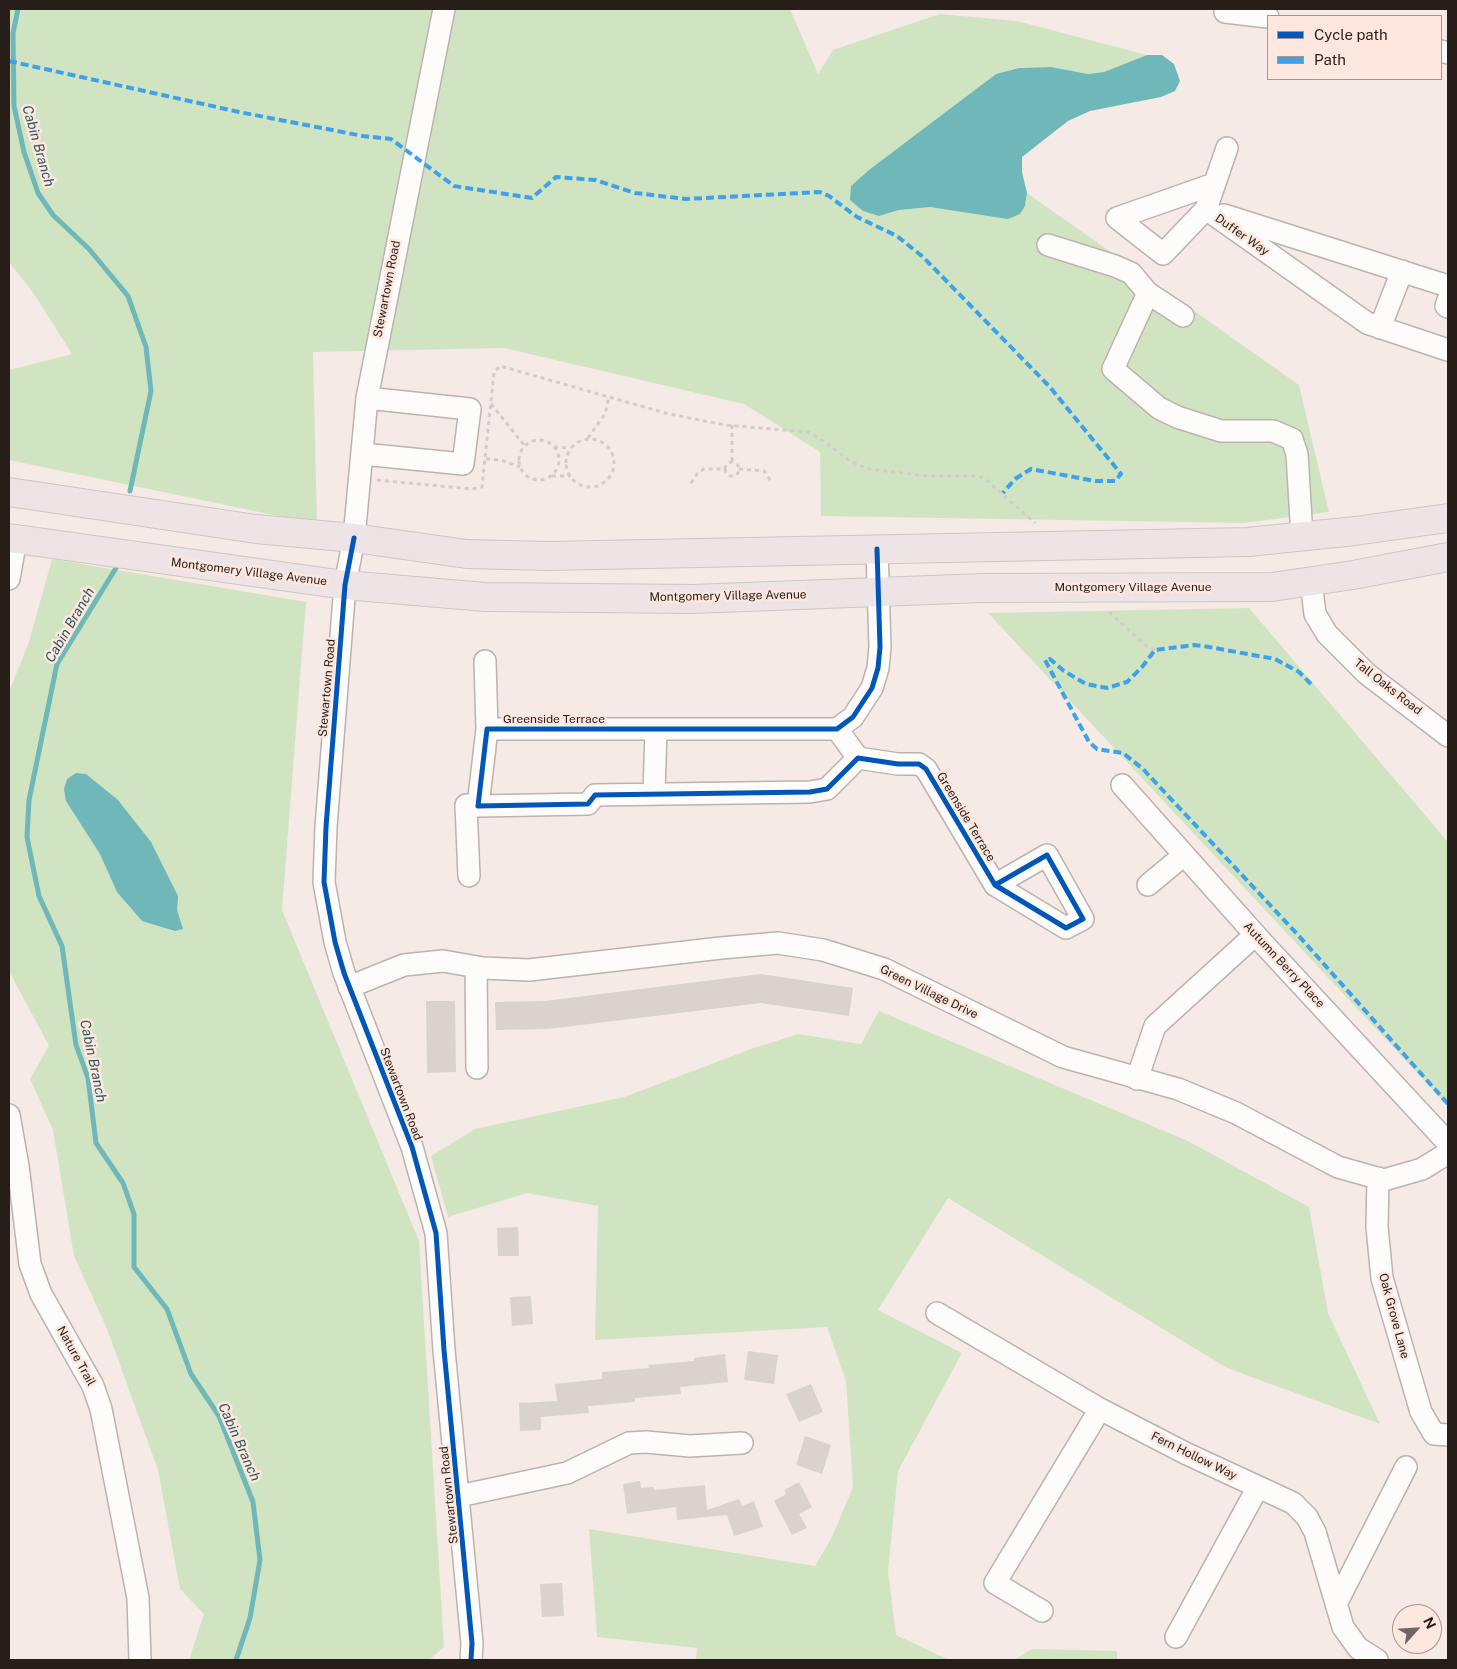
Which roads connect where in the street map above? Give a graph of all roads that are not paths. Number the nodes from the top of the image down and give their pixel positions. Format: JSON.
{"nodes":[{"id":1,"x":444,"y":9,"type":"edge"},
{"id":2,"x":1224,"y":12,"type":"dead end"},
{"id":3,"x":1267,"y":17,"type":"edge"},
{"id":4,"x":1227,"y":148,"type":"dead end"},
{"id":5,"x":1214,"y":184,"type":"junction"},
{"id":6,"x":1206,"y":209,"type":"junction"},
{"id":7,"x":1048,"y":244,"type":"dead end"},
{"id":8,"x":1402,"y":271,"type":"junction"},
{"id":9,"x":1448,"y":286,"type":"edge"},
{"id":10,"x":1148,"y":293,"type":"junction"},
{"id":11,"x":1448,"y":300,"type":"edge"},
{"id":12,"x":1448,"y":307,"type":"edge"},
{"id":13,"x":1183,"y":316,"type":"dead end"},
{"id":14,"x":1380,"y":328,"type":"junction"},
{"id":15,"x":1448,"y":350,"type":"edge"},
{"id":16,"x":367,"y":398,"type":"junction"},
{"id":17,"x":370,"y":454,"type":"junction"},
{"id":18,"x":9,"y":492,"type":"edge"},
{"id":19,"x":1448,"y":518,"type":"edge"},
{"id":20,"x":1302,"y":536,"type":"junction"},
{"id":21,"x":13,"y":538,"type":"edge"},
{"id":22,"x":354,"y":538,"type":"junction"},
{"id":23,"x":877,"y":549,"type":"junction"},
{"id":24,"x":1448,"y":557,"type":"edge"},
{"id":25,"x":9,"y":579,"type":"edge"},
{"id":26,"x":1311,"y":581,"type":"junction"},
{"id":27,"x":346,"y":585,"type":"junction"},
{"id":28,"x":879,"y":592,"type":"junction"},
{"id":29,"x":485,"y":661,"type":"dead end"},
{"id":30,"x":487,"y":729,"type":"junction"},
{"id":31,"x":837,"y":729,"type":"junction"},
{"id":32,"x":656,"y":730,"type":"junction"},
{"id":33,"x":1448,"y":736,"type":"edge"},
{"id":34,"x":858,"y":758,"type":"junction"},
{"id":35,"x":1122,"y":785,"type":"dead end"},
{"id":36,"x":654,"y":792,"type":"junction"},
{"id":37,"x":478,"y":806,"type":"junction"},
{"id":38,"x":1184,"y":855,"type":"junction"},
{"id":39,"x":469,"y":876,"type":"dead end"},
{"id":40,"x":995,"y":885,"type":"dead end"},
{"id":41,"x":1148,"y":885,"type":"dead end"},
{"id":42,"x":1255,"y":935,"type":"junction"},
{"id":43,"x":476,"y":967,"type":"junction"},
{"id":44,"x":349,"y":986,"type":"junction"},
{"id":45,"x":476,"y":1068,"type":"dead end"},
{"id":46,"x":1137,"y":1079,"type":"junction"},
{"id":47,"x":9,"y":1114,"type":"edge"},
{"id":48,"x":1448,"y":1143,"type":"edge"},
{"id":49,"x":1448,"y":1153,"type":"edge"},
{"id":50,"x":1378,"y":1178,"type":"junction"},
{"id":51,"x":937,"y":1313,"type":"dead end"},
{"id":52,"x":1100,"y":1408,"type":"junction"},
{"id":53,"x":1448,"y":1435,"type":"edge"},
{"id":54,"x":742,"y":1443,"type":"dead end"},
{"id":55,"x":1406,"y":1467,"type":"dead end"},
{"id":56,"x":1258,"y":1487,"type":"junction"},
{"id":57,"x":459,"y":1496,"type":"junction"},
{"id":58,"x":1336,"y":1604,"type":"junction"},
{"id":59,"x":1042,"y":1611,"type":"dead end"},
{"id":60,"x":1176,"y":1637,"type":"dead end"},
{"id":61,"x":1354,"y":1654,"type":"edge"},
{"id":62,"x":140,"y":1660,"type":"edge"},
{"id":63,"x":471,"y":1660,"type":"edge"},
{"id":64,"x":1376,"y":1660,"type":"edge"}],
"edges":[{"from":1,"to":16,"type":"street","name":"Stewartown Road"},
{"from":2,"to":3,"type":"street"},
{"from":4,"to":5,"type":"street"},
{"from":5,"to":6,"type":"street"},
{"from":5,"to":6,"type":"street"},
{"from":6,"to":8,"type":"street","name":"Duffer Way"},
{"from":6,"to":14,"type":"street","name":"Duffer Way"},
{"from":7,"to":10,"type":"street"},
{"from":8,"to":9,"type":"street","name":"Duffer Way"},
{"from":8,"to":14,"type":"street"},
{"from":10,"to":13,"type":"street"},
{"from":10,"to":20,"type":"street"},
{"from":11,"to":12,"type":"street"},
{"from":14,"to":15,"type":"street","name":"Duffer Way"},
{"from":16,"to":17,"type":"street","name":"Stewartown Road"},
{"from":16,"to":17,"type":"street"},
{"from":17,"to":22,"type":"street","name":"Stewartown Road"},
{"from":18,"to":22,"type":"main road"},
{"from":19,"to":20,"type":"main road"},
{"from":20,"to":23,"type":"main road"},
{"from":21,"to":25,"type":"street"},
{"from":21,"to":27,"type":"main road","name":"Montgomery Village Avenue"},
{"from":22,"to":23,"type":"main road"},
{"from":22,"to":27,"type":"street","name":"Stewartown Road"},
{"from":23,"to":28,"type":"street"},
{"from":24,"to":26,"type":"main road","name":"Montgomery Village Avenue"},
{"from":26,"to":28,"type":"main road","name":"Montgomery Village Avenue"},
{"from":26,"to":33,"type":"street","name":"Tall Oaks Road"},
{"from":27,"to":28,"type":"main road","name":"Montgomery Village Avenue"},
{"from":27,"to":44,"type":"street","name":"Stewartown Road"},
{"from":28,"to":31,"type":"street"},
{"from":29,"to":30,"type":"street"},
{"from":30,"to":32,"type":"street","name":"Greenside Terrace"},
{"from":30,"to":37,"type":"street","name":"Greenside Terrace"},
{"from":31,"to":32,"type":"street","name":"Greenside Terrace"},
{"from":31,"to":34,"type":"street"},
{"from":32,"to":36,"type":"street"},
{"from":34,"to":36,"type":"street"},
{"from":34,"to":40,"type":"street","name":"Greenside Terrace"},
{"from":35,"to":38,"type":"street","name":"Autumn Berry Place"},
{"from":36,"to":37,"type":"street"},
{"from":37,"to":39,"type":"street"},
{"from":38,"to":41,"type":"street"},
{"from":38,"to":42,"type":"street","name":"Autumn Berry Place"},
{"from":42,"to":46,"type":"street"},
{"from":42,"to":48,"type":"street","name":"Autumn Berry Place"},
{"from":43,"to":44,"type":"street","name":"Green Village Drive"},
{"from":43,"to":45,"type":"street"},
{"from":43,"to":46,"type":"street","name":"Green Village Drive"},
{"from":44,"to":57,"type":"street","name":"Stewartown Road"},
{"from":46,"to":50,"type":"street","name":"Green Village Drive"},
{"from":47,"to":62,"type":"street","name":"Nature Trail"},
{"from":49,"to":50,"type":"street","name":"Green Village Drive"},
{"from":50,"to":53,"type":"street","name":"Oak Grove Lane"},
{"from":51,"to":52,"type":"street","name":"Fern Hollow Way"},
{"from":52,"to":56,"type":"street","name":"Fern Hollow Way"},
{"from":52,"to":59,"type":"street"},
{"from":54,"to":57,"type":"street"},
{"from":55,"to":58,"type":"street"},
{"from":56,"to":58,"type":"street","name":"Fern Hollow Way"},
{"from":56,"to":60,"type":"street"},
{"from":57,"to":63,"type":"street","name":"Stewartown Road"},
{"from":58,"to":61,"type":"street","name":"Fern Hollow Way"},
{"from":61,"to":64,"type":"street","name":"Fern Hollow Way"}]}
